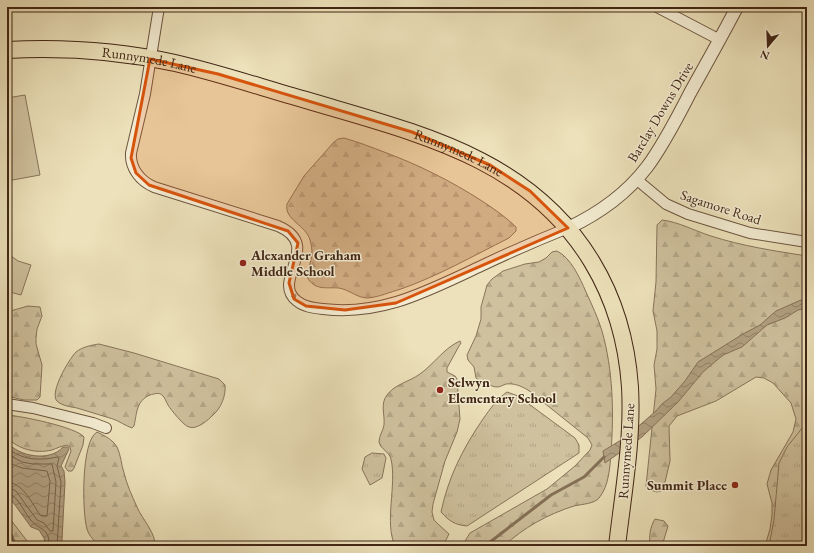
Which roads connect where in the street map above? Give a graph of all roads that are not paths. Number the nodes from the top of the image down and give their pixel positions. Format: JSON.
{"nodes":[{"id":1,"x":159,"y":7,"type":"edge"},
{"id":2,"x":657,"y":7,"type":"edge"},
{"id":3,"x":737,"y":7,"type":"edge"},
{"id":4,"x":720,"y":40,"type":"junction"},
{"id":5,"x":7,"y":50,"type":"edge"},
{"id":6,"x":150,"y":59,"type":"junction"},
{"id":7,"x":636,"y":179,"type":"junction"},
{"id":8,"x":568,"y":228,"type":"junction"},
{"id":9,"x":807,"y":242,"type":"edge"},
{"id":10,"x":7,"y":404,"type":"edge"},
{"id":11,"x":106,"y":428,"type":"dead end"},
{"id":12,"x":617,"y":546,"type":"edge"}],
"edges":[{"from":1,"to":6,"type":"street"},
{"from":2,"to":4,"type":"street"},
{"from":3,"to":4,"type":"street","name":"Barclay Downs Drive"},
{"from":4,"to":7,"type":"street","name":"Barclay Downs Drive"},
{"from":5,"to":6,"type":"main road","name":"Runnymede Lane"},
{"from":6,"to":8,"type":"main road","name":"Runnymede Lane"},
{"from":6,"to":8,"type":"street","one_way":true},
{"from":7,"to":8,"type":"street","name":"Barclay Downs Drive"},
{"from":7,"to":9,"type":"street","name":"Sagamore Road"},
{"from":8,"to":12,"type":"main road","name":"Runnymede Lane"},
{"from":10,"to":11,"type":"street"}]}
